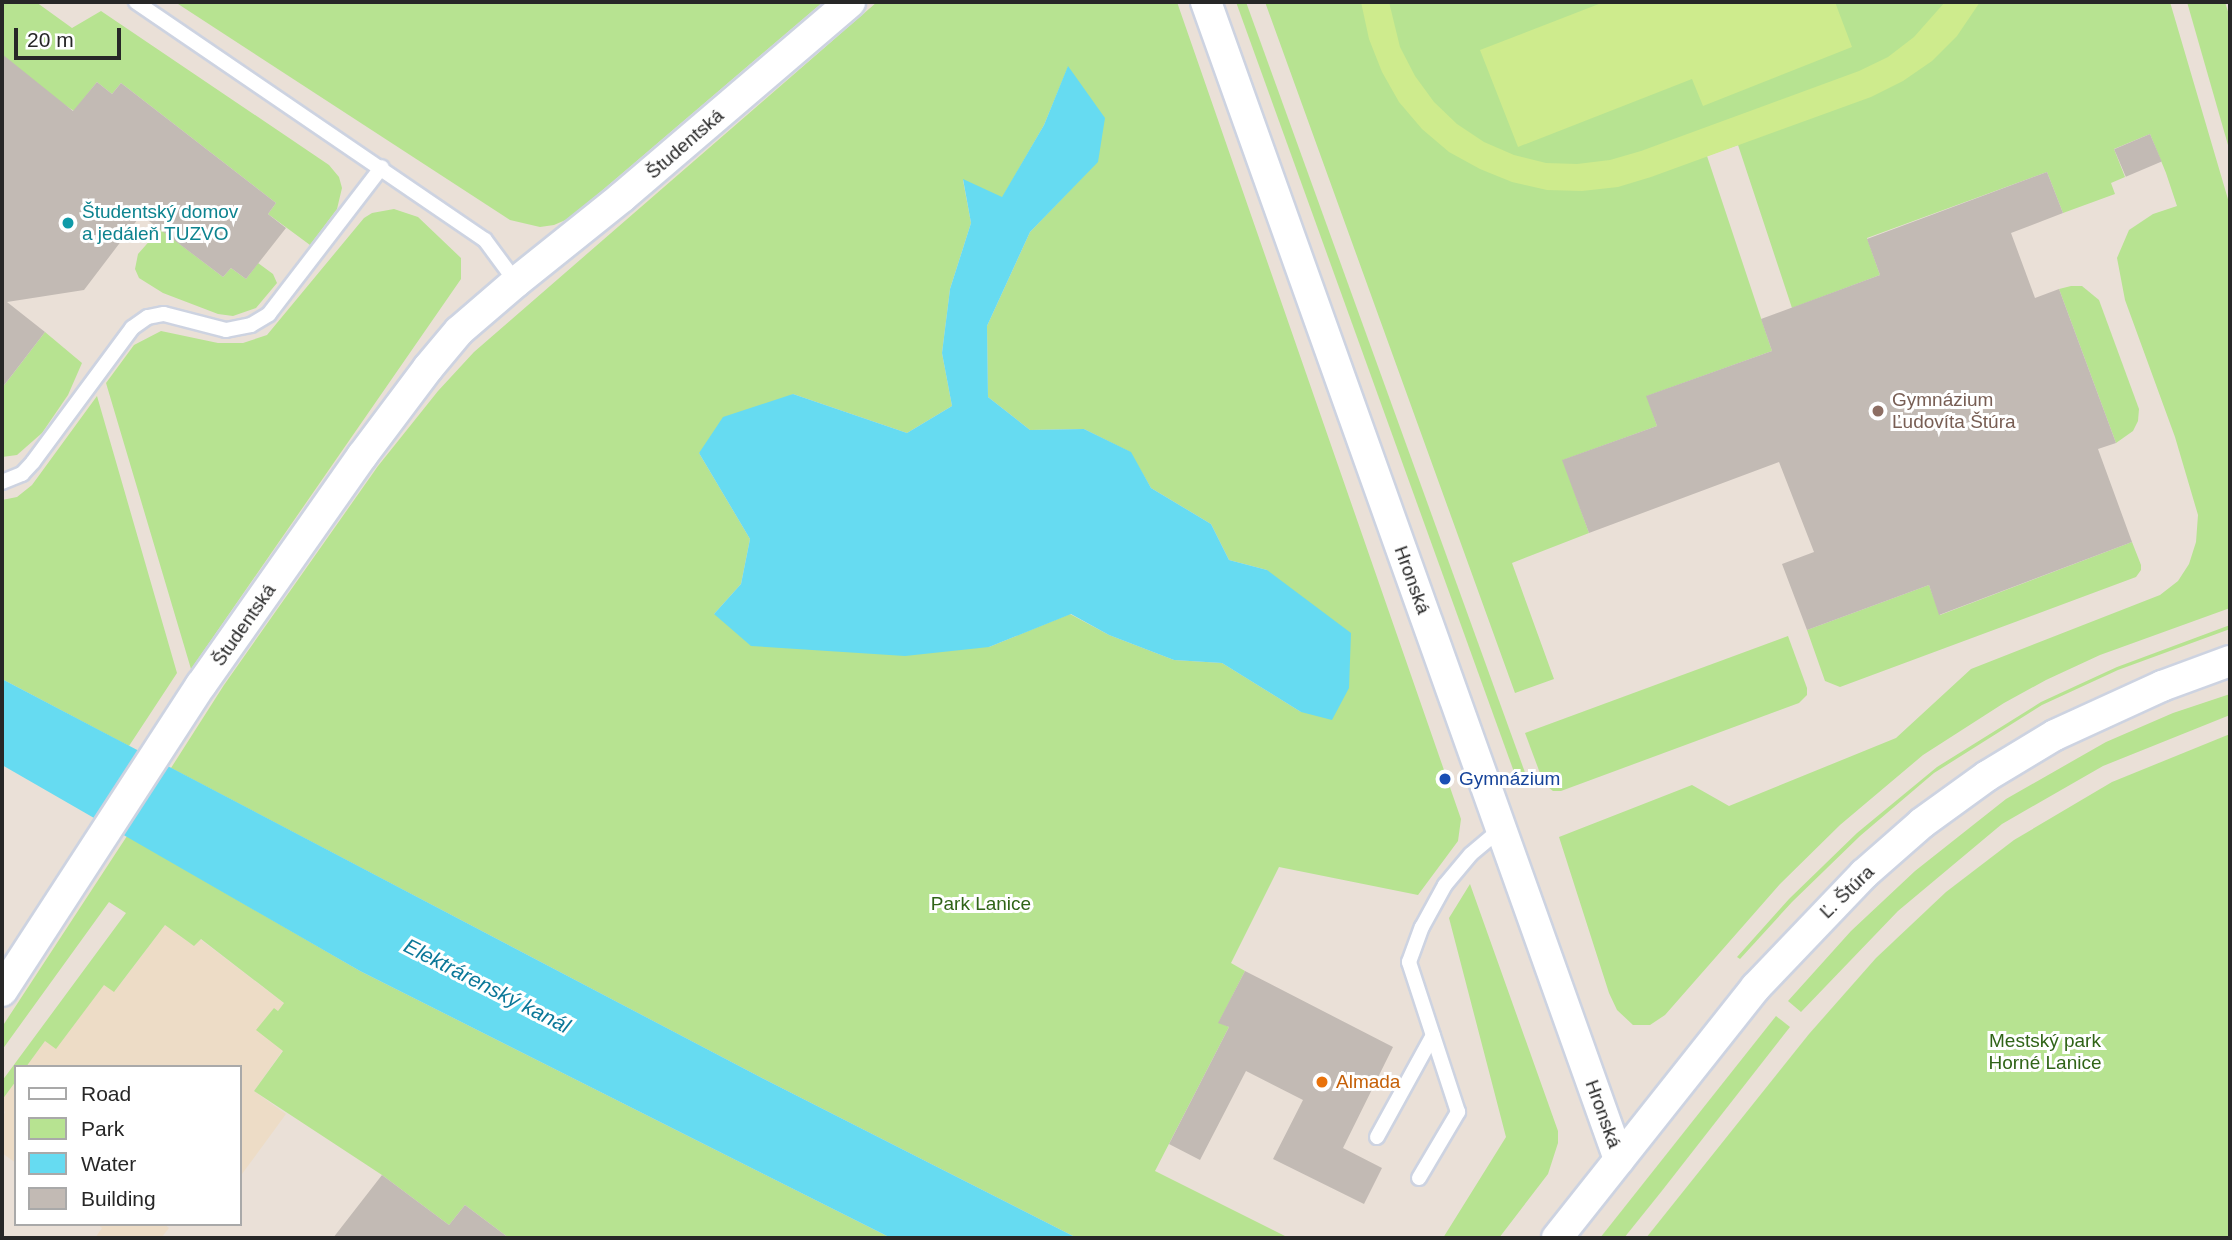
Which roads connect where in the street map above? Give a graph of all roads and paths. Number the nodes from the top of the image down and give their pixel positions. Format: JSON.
{"nodes":[{"id":1,"x":136,"y":2,"type":"edge"},
{"id":2,"x":850,"y":2,"type":"edge"},
{"id":3,"x":1206,"y":2,"type":"edge"},
{"id":4,"x":382,"y":167,"type":"junction"},
{"id":5,"x":516,"y":282,"type":"junction"},
{"id":6,"x":2,"y":482,"type":"edge"},
{"id":7,"x":2230,"y":661,"type":"edge"},
{"id":8,"x":1501,"y":829,"type":"junction"},
{"id":9,"x":2,"y":991,"type":"edge"},
{"id":10,"x":1433,"y":1035,"type":"junction"},
{"id":11,"x":1377,"y":1137,"type":"dead end"},
{"id":12,"x":1619,"y":1158,"type":"junction"},
{"id":13,"x":1419,"y":1178,"type":"dead end"},
{"id":14,"x":1557,"y":1238,"type":"edge"}],
"edges":[{"from":1,"to":4,"type":"lane"},
{"from":2,"to":5,"type":"street","name":"Študentská"},
{"from":3,"to":8,"type":"street","name":"Hronská"},
{"from":4,"to":5,"type":"lane"},
{"from":4,"to":6,"type":"lane"},
{"from":5,"to":9,"type":"street","name":"Študentská"},
{"from":7,"to":12,"type":"street","name":"Ľ. Štúra"},
{"from":8,"to":10,"type":"lane"},
{"from":8,"to":12,"type":"street","name":"Hronská"},
{"from":10,"to":11,"type":"lane"},
{"from":10,"to":13,"type":"lane"},
{"from":12,"to":14,"type":"street","name":"Ľ. Štúra"}]}
